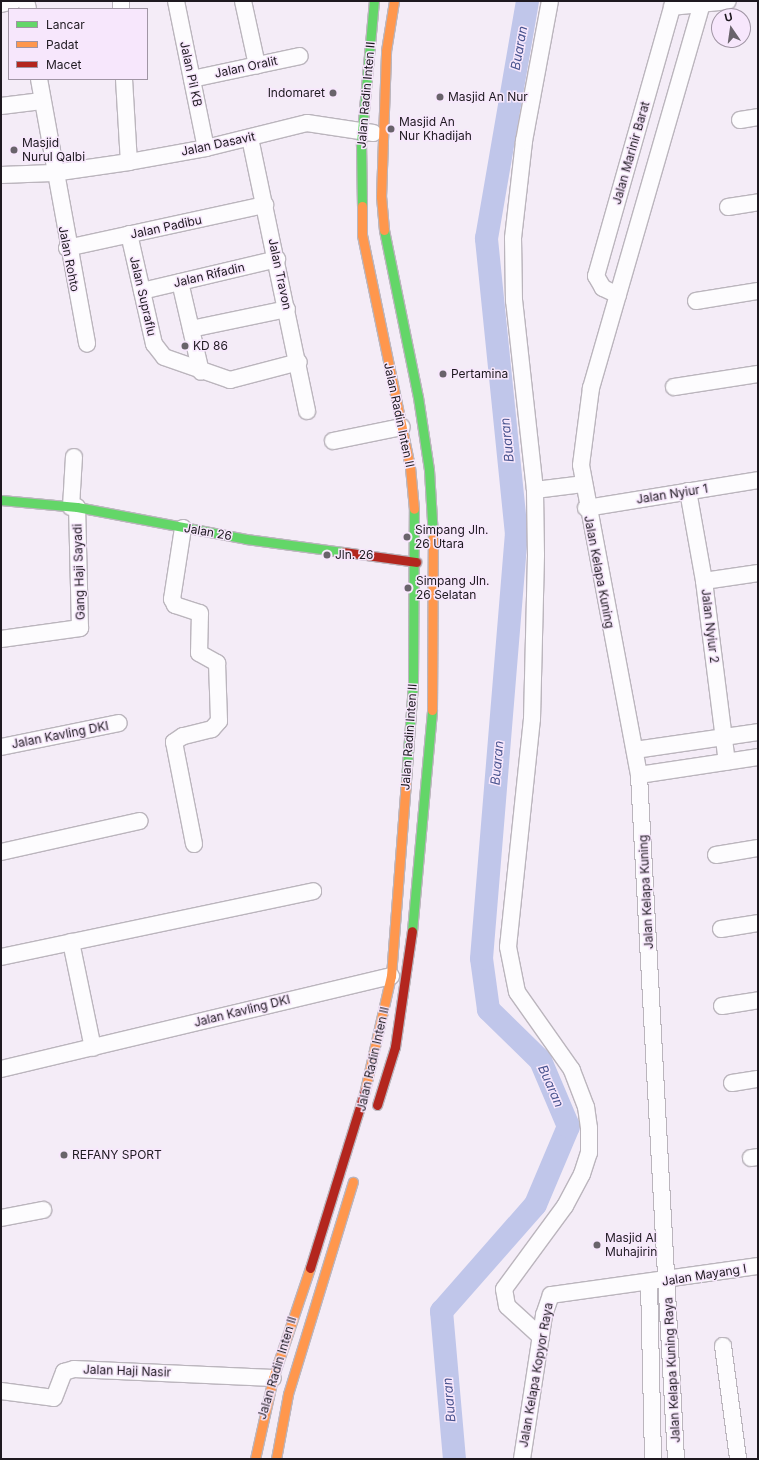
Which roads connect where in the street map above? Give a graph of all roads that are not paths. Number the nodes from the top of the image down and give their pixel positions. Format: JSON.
{"nodes":[{"id":1,"x":14,"y":1,"type":"edge"},
{"id":2,"x":176,"y":1,"type":"edge"},
{"id":3,"x":243,"y":1,"type":"edge"},
{"id":4,"x":374,"y":1,"type":"edge"},
{"id":5,"x":394,"y":1,"type":"edge"},
{"id":6,"x":550,"y":1,"type":"edge"},
{"id":7,"x":728,"y":1,"type":"edge"},
{"id":8,"x":702,"y":3,"type":"edge"},
{"id":9,"x":1,"y":4,"type":"edge"},
{"id":10,"x":673,"y":4,"type":"edge"},
{"id":11,"x":300,"y":56,"type":"dead end"},
{"id":12,"x":257,"y":65,"type":"junction"},
{"id":13,"x":192,"y":79,"type":"junction"},
{"id":14,"x":39,"y":80,"type":"edge"},
{"id":15,"x":124,"y":80,"type":"edge"},
{"id":16,"x":42,"y":101,"type":"junction"},
{"id":17,"x":1,"y":106,"type":"edge"},
{"id":18,"x":758,"y":117,"type":"edge"},
{"id":19,"x":740,"y":120,"type":"dead end"},
{"id":20,"x":362,"y":132,"type":"junction"},
{"id":21,"x":382,"y":133,"type":"junction"},
{"id":22,"x":250,"y":138,"type":"junction"},
{"id":23,"x":206,"y":148,"type":"junction"},
{"id":24,"x":129,"y":162,"type":"junction"},
{"id":25,"x":53,"y":173,"type":"junction"},
{"id":26,"x":1,"y":174,"type":"edge"},
{"id":27,"x":758,"y":202,"type":"edge"},
{"id":28,"x":265,"y":205,"type":"junction"},
{"id":29,"x":728,"y":207,"type":"dead end"},
{"id":30,"x":129,"y":234,"type":"junction"},
{"id":31,"x":67,"y":248,"type":"junction"},
{"id":32,"x":277,"y":259,"type":"junction"},
{"id":33,"x":180,"y":282,"type":"junction"},
{"id":34,"x":142,"y":291,"type":"junction"},
{"id":35,"x":758,"y":291,"type":"edge"},
{"id":36,"x":618,"y":295,"type":"junction"},
{"id":37,"x":696,"y":302,"type":"dead end"},
{"id":38,"x":288,"y":309,"type":"junction"},
{"id":39,"x":191,"y":329,"type":"junction"},
{"id":40,"x":87,"y":344,"type":"dead end"},
{"id":41,"x":299,"y":362,"type":"junction"},
{"id":42,"x":201,"y":372,"type":"junction"},
{"id":43,"x":758,"y":374,"type":"edge"},
{"id":44,"x":674,"y":387,"type":"dead end"},
{"id":45,"x":307,"y":411,"type":"dead end"},
{"id":46,"x":402,"y":427,"type":"junction"},
{"id":47,"x":333,"y":441,"type":"dead end"},
{"id":48,"x":74,"y":457,"type":"dead end"},
{"id":49,"x":758,"y":480,"type":"edge"},
{"id":50,"x":584,"y":484,"type":"junction"},
{"id":51,"x":535,"y":490,"type":"junction"},
{"id":52,"x":688,"y":491,"type":"junction"},
{"id":53,"x":1,"y":500,"type":"edge"},
{"id":54,"x":74,"y":507,"type":"junction"},
{"id":55,"x":586,"y":508,"type":"junction"},
{"id":56,"x":183,"y":528,"type":"junction"},
{"id":57,"x":416,"y":562,"type":"junction"},
{"id":58,"x":758,"y":573,"type":"edge"},
{"id":59,"x":704,"y":581,"type":"junction"},
{"id":60,"x":1,"y":639,"type":"edge"},
{"id":61,"x":413,"y":683,"type":"junction"},
{"id":62,"x":434,"y":685,"type":"junction"},
{"id":63,"x":119,"y":723,"type":"dead end"},
{"id":64,"x":758,"y":732,"type":"edge"},
{"id":65,"x":724,"y":738,"type":"junction"},
{"id":66,"x":1,"y":747,"type":"edge"},
{"id":67,"x":634,"y":750,"type":"junction"},
{"id":68,"x":758,"y":757,"type":"edge"},
{"id":69,"x":727,"y":762,"type":"junction"},
{"id":70,"x":639,"y":775,"type":"junction"},
{"id":71,"x":140,"y":821,"type":"dead end"},
{"id":72,"x":194,"y":844,"type":"dead end"},
{"id":73,"x":758,"y":848,"type":"edge"},
{"id":74,"x":1,"y":852,"type":"edge"},
{"id":75,"x":716,"y":855,"type":"dead end"},
{"id":76,"x":313,"y":891,"type":"dead end"},
{"id":77,"x":758,"y":923,"type":"edge"},
{"id":78,"x":721,"y":929,"type":"dead end"},
{"id":79,"x":71,"y":942,"type":"junction"},
{"id":80,"x":1,"y":957,"type":"edge"},
{"id":81,"x":391,"y":976,"type":"junction"},
{"id":82,"x":758,"y":1000,"type":"edge"},
{"id":83,"x":722,"y":1006,"type":"dead end"},
{"id":84,"x":93,"y":1048,"type":"junction"},
{"id":85,"x":1,"y":1069,"type":"edge"},
{"id":86,"x":758,"y":1079,"type":"edge"},
{"id":87,"x":732,"y":1083,"type":"dead end"},
{"id":88,"x":375,"y":1112,"type":"dead end"},
{"id":89,"x":357,"y":1170,"type":"dead end"},
{"id":90,"x":43,"y":1210,"type":"dead end"},
{"id":91,"x":1,"y":1218,"type":"edge"},
{"id":92,"x":758,"y":1266,"type":"edge"},
{"id":93,"x":668,"y":1280,"type":"junction"},
{"id":94,"x":649,"y":1282,"type":"junction"},
{"id":95,"x":540,"y":1337,"type":"junction"},
{"id":96,"x":723,"y":1346,"type":"dead end"},
{"id":97,"x":273,"y":1378,"type":"junction"},
{"id":98,"x":1,"y":1392,"type":"edge"},
{"id":99,"x":255,"y":1459,"type":"edge"},
{"id":100,"x":276,"y":1459,"type":"edge"},
{"id":101,"x":522,"y":1459,"type":"edge"},
{"id":102,"x":653,"y":1459,"type":"edge"},
{"id":103,"x":676,"y":1459,"type":"edge"},
{"id":104,"x":738,"y":1459,"type":"edge"}],
"edges":[{"from":1,"to":9,"type":"street"},
{"from":2,"to":13,"type":"street","name":"Jalan Pil KB"},
{"from":3,"to":12,"type":"street"},
{"from":4,"to":20,"type":"main road","name":"Jalan Radin Inten II"},
{"from":5,"to":21,"type":"main road","name":"Jalan Radin Inten II"},
{"from":6,"to":51,"type":"street"},
{"from":7,"to":8,"type":"street"},
{"from":8,"to":10,"type":"street"},
{"from":8,"to":36,"type":"street"},
{"from":10,"to":36,"type":"street","name":"Jalan Marinir Barat"},
{"from":11,"to":12,"type":"street","name":"Jalan Oralit"},
{"from":12,"to":13,"type":"street","name":"Jalan Oralit"},
{"from":13,"to":23,"type":"street","name":"Jalan Pil KB"},
{"from":14,"to":16,"type":"street","name":"Jalan Rohto"},
{"from":15,"to":24,"type":"street"},
{"from":16,"to":17,"type":"street"},
{"from":16,"to":25,"type":"street","name":"Jalan Rohto"},
{"from":18,"to":19,"type":"street"},
{"from":20,"to":21,"type":"street","name":"Jalan Dasavit"},
{"from":20,"to":22,"type":"street","name":"Jalan Dasavit"},
{"from":20,"to":46,"type":"main road","name":"Jalan Radin Inten II"},
{"from":21,"to":62,"type":"main road","name":"Jalan Radin Inten II"},
{"from":22,"to":23,"type":"street","name":"Jalan Dasavit"},
{"from":22,"to":28,"type":"street","name":"Jalan Travon"},
{"from":23,"to":24,"type":"street","name":"Jalan Dasavit"},
{"from":24,"to":25,"type":"street","name":"Jalan Dasavit"},
{"from":25,"to":26,"type":"street","name":"Jalan Dasavit"},
{"from":25,"to":31,"type":"street","name":"Jalan Rohto"},
{"from":27,"to":29,"type":"street"},
{"from":28,"to":30,"type":"street","name":"Jalan Padibu"},
{"from":28,"to":32,"type":"street","name":"Jalan Travon"},
{"from":30,"to":31,"type":"street","name":"Jalan Padibu"},
{"from":30,"to":34,"type":"street","name":"Jalan Supraflu"},
{"from":31,"to":40,"type":"street","name":"Jalan Rohto"},
{"from":32,"to":33,"type":"street","name":"Jalan Rifadin"},
{"from":32,"to":38,"type":"street","name":"Jalan Travon"},
{"from":33,"to":34,"type":"street","name":"Jalan Rifadin"},
{"from":33,"to":39,"type":"street"},
{"from":34,"to":42,"type":"street","name":"Jalan Supraflu"},
{"from":35,"to":37,"type":"street"},
{"from":36,"to":50,"type":"street"},
{"from":38,"to":39,"type":"street"},
{"from":38,"to":41,"type":"street","name":"Jalan Travon"},
{"from":39,"to":42,"type":"street"},
{"from":41,"to":42,"type":"street","name":"Jalan Supraflu"},
{"from":41,"to":45,"type":"street","name":"Jalan Travon"},
{"from":43,"to":44,"type":"street"},
{"from":46,"to":47,"type":"street"},
{"from":46,"to":57,"type":"main road","name":"Jalan Radin Inten II"},
{"from":48,"to":54,"type":"street"},
{"from":49,"to":52,"type":"street","name":"Jalan Nyiur 1"},
{"from":50,"to":51,"type":"street"},
{"from":50,"to":55,"type":"street"},
{"from":51,"to":95,"type":"street"},
{"from":52,"to":55,"type":"street","name":"Jalan Nyiur 1"},
{"from":52,"to":59,"type":"street","name":"Jalan Nyiur 2"},
{"from":53,"to":54,"type":"main road","name":"Jalan 26"},
{"from":54,"to":56,"type":"main road","name":"Jalan 26"},
{"from":54,"to":60,"type":"street","name":"Gang Haji Sayadi"},
{"from":55,"to":67,"type":"street","name":"Jalan Kelapa Kuning"},
{"from":56,"to":57,"type":"main road","name":"Jalan 26"},
{"from":56,"to":72,"type":"street"},
{"from":57,"to":61,"type":"main road","name":"Jalan Radin Inten II"},
{"from":58,"to":59,"type":"street"},
{"from":59,"to":65,"type":"street","name":"Jalan Nyiur 2"},
{"from":61,"to":62,"type":"main road"},
{"from":61,"to":81,"type":"main road","name":"Jalan Radin Inten II"},
{"from":62,"to":88,"type":"main road","name":"Jalan Radin Inten II"},
{"from":63,"to":66,"type":"street","name":"Jalan Kavling DKI"},
{"from":64,"to":65,"type":"street"},
{"from":65,"to":67,"type":"street"},
{"from":65,"to":69,"type":"street","name":"Jalan Nyiur 2"},
{"from":67,"to":70,"type":"street","name":"Jalan Kelapa Kuning"},
{"from":68,"to":69,"type":"street"},
{"from":69,"to":70,"type":"street"},
{"from":70,"to":93,"type":"street","name":"Jalan Kelapa Kuning"},
{"from":71,"to":74,"type":"street"},
{"from":73,"to":75,"type":"street"},
{"from":76,"to":79,"type":"street"},
{"from":77,"to":78,"type":"street"},
{"from":79,"to":80,"type":"street"},
{"from":79,"to":84,"type":"street"},
{"from":81,"to":84,"type":"street","name":"Jalan Kavling DKI"},
{"from":81,"to":97,"type":"main road","name":"Jalan Radin Inten II"},
{"from":82,"to":83,"type":"street"},
{"from":84,"to":85,"type":"street","name":"Jalan Kavling DKI"},
{"from":86,"to":87,"type":"street"},
{"from":89,"to":100,"type":"main road","name":"Jalan Radin Inten II"},
{"from":90,"to":91,"type":"street"},
{"from":92,"to":93,"type":"street","name":"Jalan Mayang I"},
{"from":93,"to":94,"type":"street","name":"Jalan Mayang I"},
{"from":93,"to":103,"type":"street","name":"Jalan Kelapa Kuning Raya"},
{"from":94,"to":95,"type":"street","name":"Jalan Kelapa Kopyor Raya"},
{"from":94,"to":102,"type":"street","name":"Jalan Kelapa Kuning Raya"},
{"from":95,"to":101,"type":"street","name":"Jalan Kelapa Kopyor Raya"},
{"from":96,"to":104,"type":"street"},
{"from":97,"to":98,"type":"street","name":"Jalan Haji Nasir"},
{"from":97,"to":99,"type":"main road","name":"Jalan Radin Inten II"}]}
